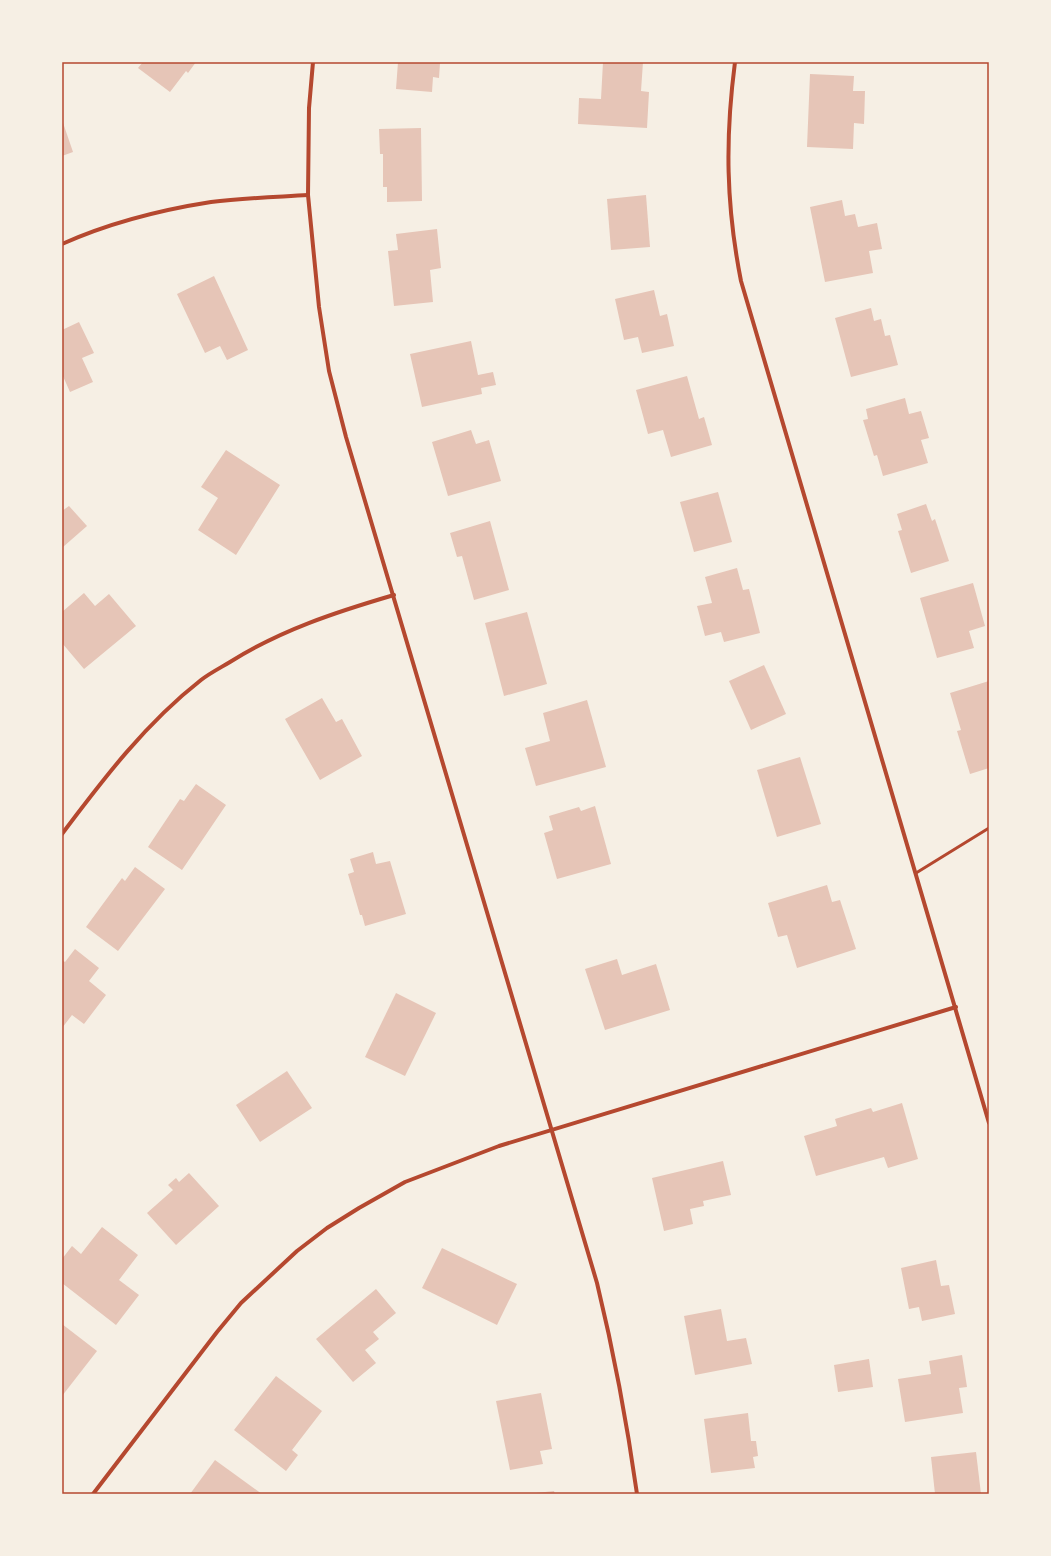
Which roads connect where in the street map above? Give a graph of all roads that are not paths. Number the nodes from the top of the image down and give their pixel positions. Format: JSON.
{"nodes":[{"id":1,"x":313,"y":62,"type":"edge"},
{"id":2,"x":735,"y":62,"type":"edge"},
{"id":3,"x":308,"y":195,"type":"junction"},
{"id":4,"x":62,"y":244,"type":"edge"},
{"id":5,"x":394,"y":595,"type":"junction"},
{"id":6,"x":989,"y":828,"type":"edge"},
{"id":7,"x":62,"y":834,"type":"edge"},
{"id":8,"x":916,"y":873,"type":"junction"},
{"id":9,"x":956,"y":1008,"type":"junction"},
{"id":10,"x":989,"y":1123,"type":"edge"},
{"id":11,"x":553,"y":1129,"type":"junction"},
{"id":12,"x":93,"y":1494,"type":"edge"},
{"id":13,"x":637,"y":1494,"type":"edge"}],
"edges":[{"from":1,"to":3,"type":"street"},
{"from":2,"to":8,"type":"street"},
{"from":3,"to":4,"type":"street"},
{"from":3,"to":5,"type":"street"},
{"from":5,"to":7,"type":"street"},
{"from":5,"to":11,"type":"street"},
{"from":6,"to":8,"type":"lane"},
{"from":8,"to":9,"type":"street"},
{"from":9,"to":10,"type":"street"},
{"from":9,"to":11,"type":"street"},
{"from":11,"to":12,"type":"street"},
{"from":11,"to":13,"type":"street"}]}
